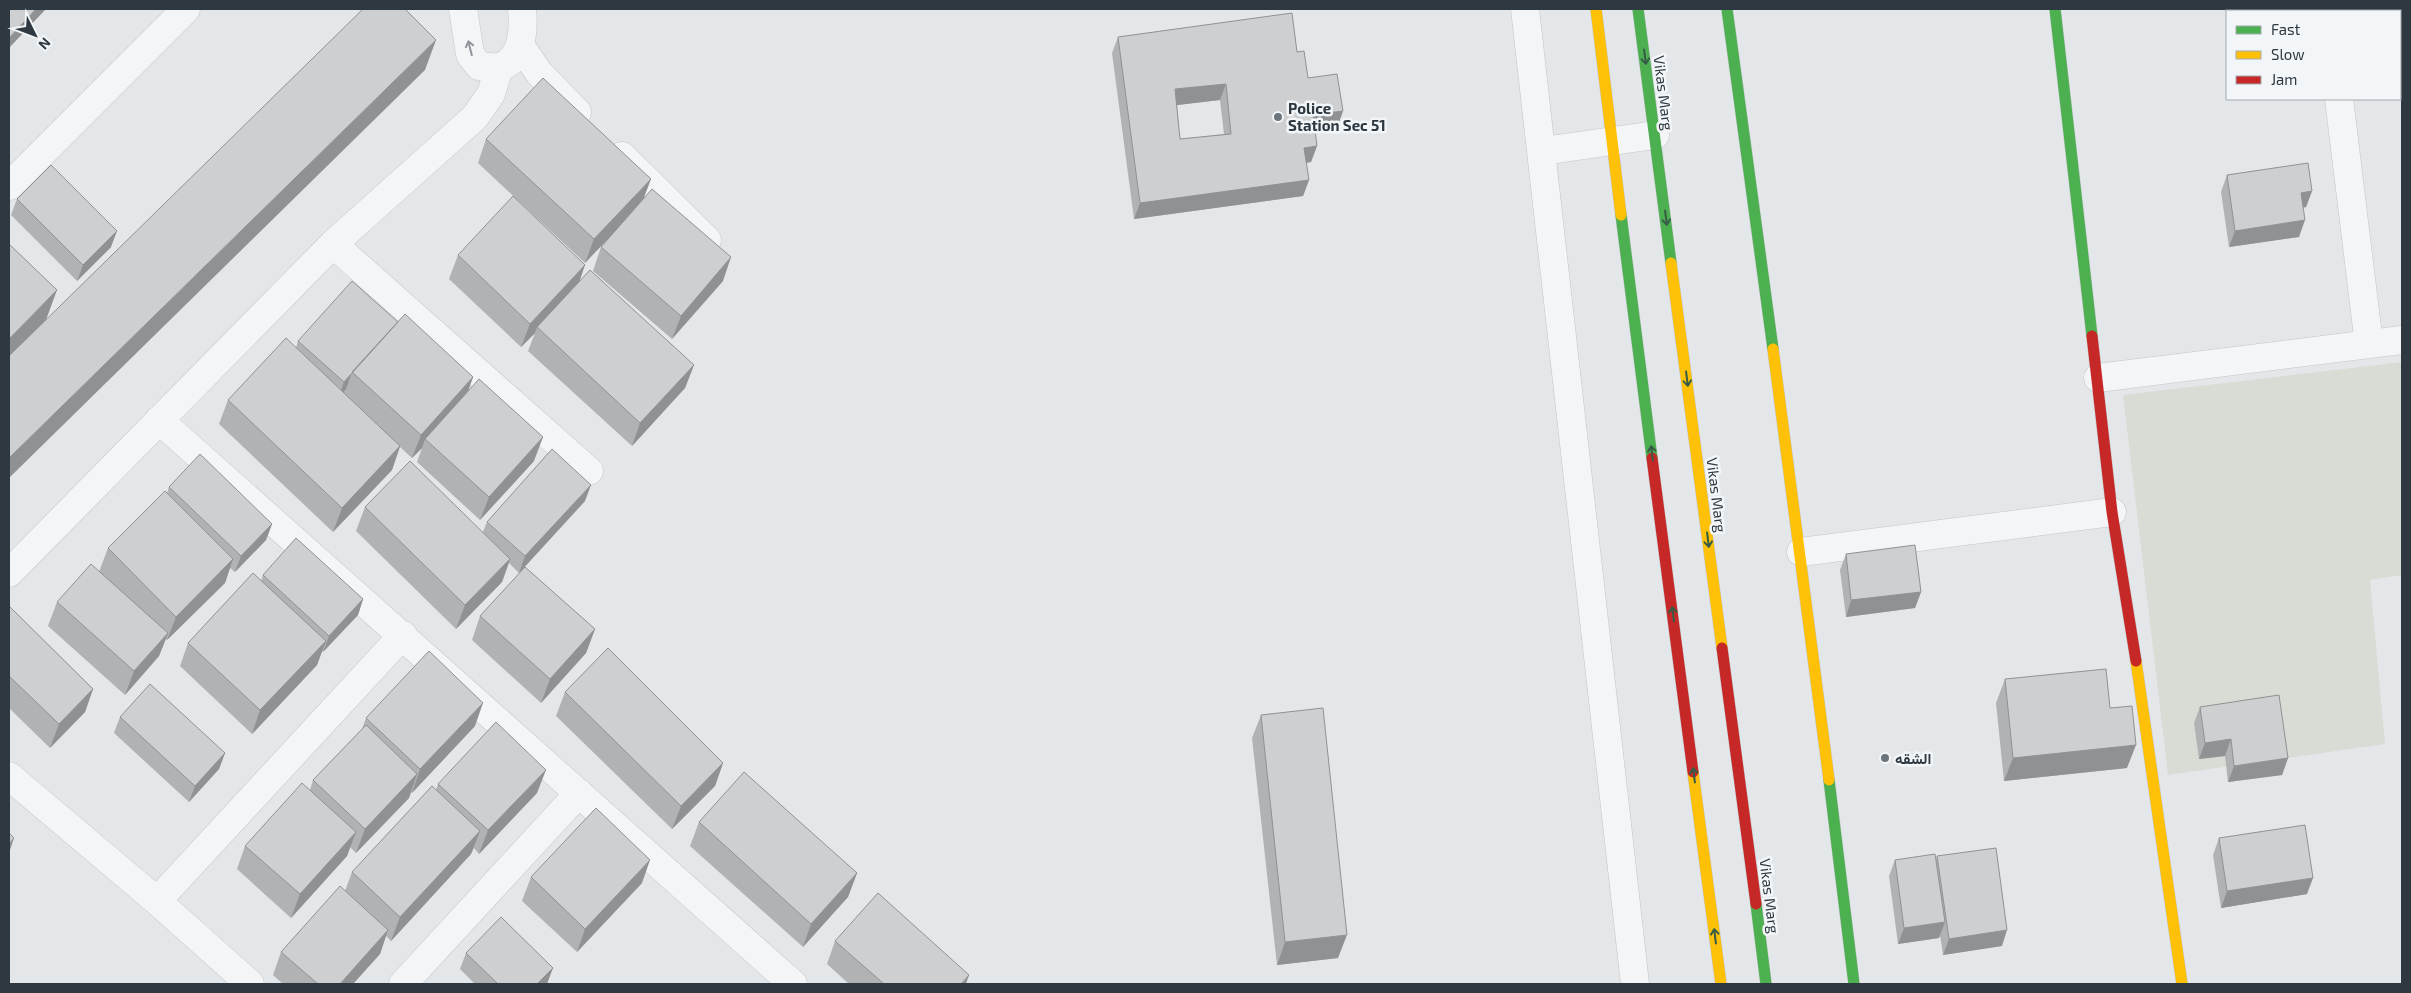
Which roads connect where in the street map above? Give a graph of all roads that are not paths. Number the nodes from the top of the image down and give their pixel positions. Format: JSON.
{"nodes":[{"id":1,"x":186,"y":9,"type":"edge"},
{"id":2,"x":463,"y":9,"type":"edge"},
{"id":3,"x":522,"y":9,"type":"edge"},
{"id":4,"x":1525,"y":9,"type":"edge"},
{"id":5,"x":1596,"y":9,"type":"edge"},
{"id":6,"x":1638,"y":9,"type":"edge"},
{"id":7,"x":1727,"y":9,"type":"edge"},
{"id":8,"x":2055,"y":9,"type":"edge"},
{"id":9,"x":520,"y":45,"type":"junction"},
{"id":10,"x":499,"y":67,"type":"junction"},
{"id":11,"x":2339,"y":100,"type":"edge"},
{"id":12,"x":1655,"y":135,"type":"junction"},
{"id":13,"x":1611,"y":142,"type":"junction"},
{"id":14,"x":1542,"y":152,"type":"junction"},
{"id":15,"x":9,"y":186,"type":"edge"},
{"id":16,"x":334,"y":244,"type":"junction"},
{"id":17,"x":718,"y":250,"type":"edge"},
{"id":18,"x":2402,"y":340,"type":"edge"},
{"id":19,"x":2369,"y":344,"type":"junction"},
{"id":20,"x":2098,"y":378,"type":"junction"},
{"id":21,"x":159,"y":420,"type":"junction"},
{"id":22,"x":589,"y":471,"type":"dead end"},
{"id":23,"x":2112,"y":512,"type":"junction"},
{"id":24,"x":1801,"y":552,"type":"junction"},
{"id":25,"x":9,"y":573,"type":"edge"},
{"id":26,"x":403,"y":635,"type":"junction"},
{"id":27,"x":9,"y":776,"type":"edge"},
{"id":28,"x":579,"y":793,"type":"junction"},
{"id":29,"x":157,"y":901,"type":"junction"},
{"id":30,"x":250,"y":984,"type":"edge"},
{"id":31,"x":403,"y":984,"type":"edge"},
{"id":32,"x":793,"y":984,"type":"edge"},
{"id":33,"x":1635,"y":984,"type":"edge"},
{"id":34,"x":1721,"y":984,"type":"edge"},
{"id":35,"x":1766,"y":984,"type":"edge"},
{"id":36,"x":1854,"y":984,"type":"edge"},
{"id":37,"x":2182,"y":984,"type":"edge"}],
"edges":[{"from":1,"to":15,"type":"street"},
{"from":10,"to":2,"type":"street","one_way":true},
{"from":3,"to":9,"type":"street"},
{"from":4,"to":14,"type":"street"},
{"from":5,"to":13,"type":"street"},
{"from":6,"to":12,"type":"street","name":"Vikas Marg","one_way":true},
{"from":7,"to":24,"type":"street"},
{"from":8,"to":20,"type":"street"},
{"from":9,"to":10,"type":"street"},
{"from":9,"to":17,"type":"street"},
{"from":10,"to":16,"type":"street"},
{"from":11,"to":19,"type":"street"},
{"from":12,"to":13,"type":"street"},
{"from":12,"to":35,"type":"street","name":"Vikas Marg","one_way":true},
{"from":13,"to":14,"type":"street"},
{"from":34,"to":13,"type":"street","one_way":true},
{"from":14,"to":33,"type":"street"},
{"from":16,"to":21,"type":"street"},
{"from":16,"to":22,"type":"street"},
{"from":18,"to":19,"type":"street"},
{"from":19,"to":20,"type":"street"},
{"from":20,"to":23,"type":"street"},
{"from":21,"to":25,"type":"street"},
{"from":21,"to":26,"type":"street"},
{"from":23,"to":24,"type":"street"},
{"from":23,"to":37,"type":"street"},
{"from":24,"to":36,"type":"street"},
{"from":26,"to":28,"type":"street"},
{"from":26,"to":29,"type":"street"},
{"from":27,"to":29,"type":"street"},
{"from":28,"to":31,"type":"street"},
{"from":28,"to":32,"type":"street"},
{"from":29,"to":30,"type":"street"}]}
